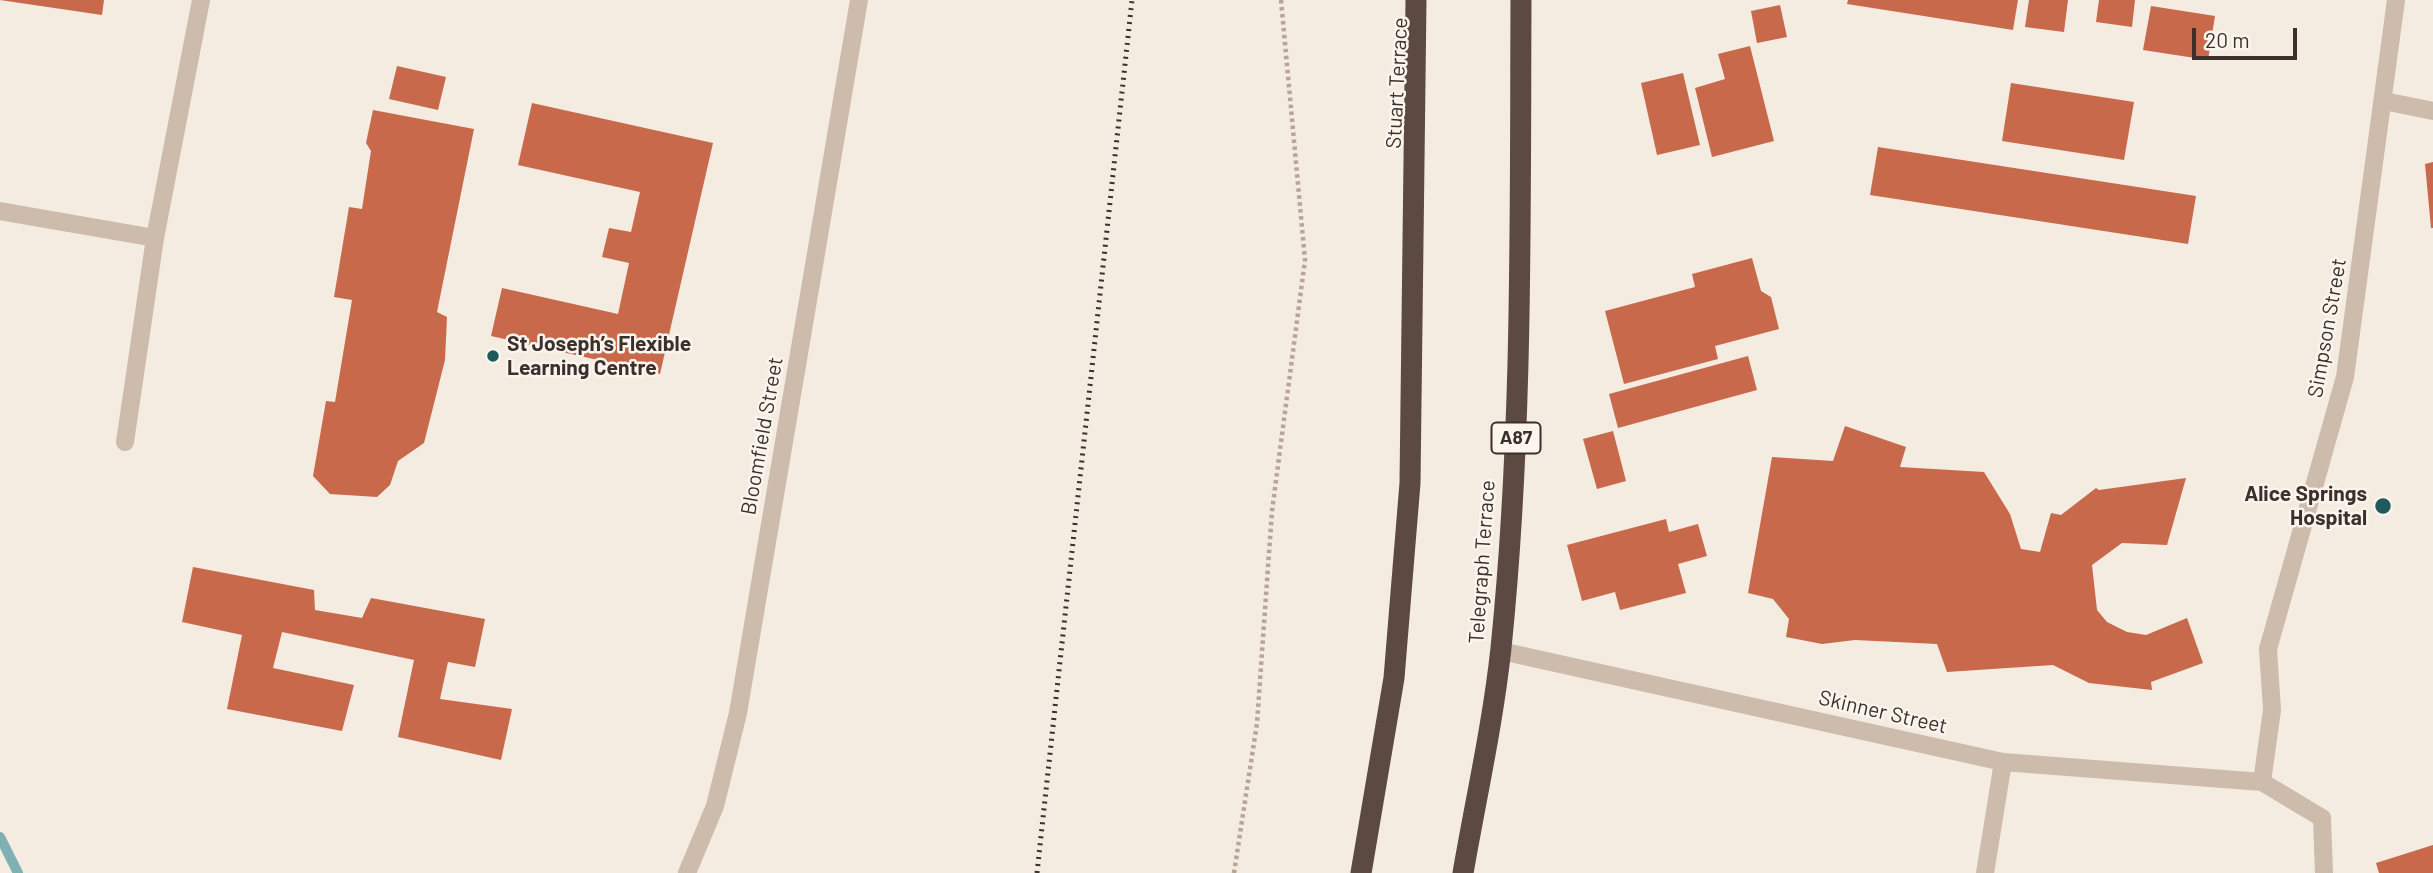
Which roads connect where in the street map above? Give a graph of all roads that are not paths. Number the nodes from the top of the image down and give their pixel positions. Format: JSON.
{"nodes":[{"id":1,"x":201,"y":0,"type":"edge"},
{"id":2,"x":859,"y":0,"type":"edge"},
{"id":3,"x":1416,"y":0,"type":"edge"},
{"id":4,"x":1425,"y":0,"type":"edge"},
{"id":5,"x":1521,"y":0,"type":"edge"},
{"id":6,"x":2396,"y":0,"type":"edge"},
{"id":7,"x":2384,"y":101,"type":"junction"},
{"id":8,"x":2433,"y":111,"type":"edge"},
{"id":9,"x":1416,"y":169,"type":"junction"},
{"id":10,"x":0,"y":211,"type":"edge"},
{"id":11,"x":155,"y":238,"type":"junction"},
{"id":12,"x":125,"y":442,"type":"dead end"},
{"id":13,"x":1501,"y":651,"type":"junction"},
{"id":14,"x":2003,"y":762,"type":"junction"},
{"id":15,"x":2262,"y":782,"type":"junction"},
{"id":16,"x":687,"y":873,"type":"edge"},
{"id":17,"x":1361,"y":873,"type":"edge"},
{"id":18,"x":1463,"y":873,"type":"edge"},
{"id":19,"x":1985,"y":873,"type":"edge"},
{"id":20,"x":2324,"y":873,"type":"edge"}],
"edges":[{"from":1,"to":11,"type":"street"},
{"from":2,"to":16,"type":"street","name":"Bloomfield Street"},
{"from":3,"to":9,"type":"highway"},
{"from":4,"to":9,"type":"street","name":"Stuart Terrace"},
{"from":5,"to":13,"type":"highway","name":"Telegraph Terrace","number":"A87"},
{"from":6,"to":7,"type":"street","name":"Simpson Street"},
{"from":7,"to":8,"type":"street"},
{"from":7,"to":15,"type":"street","name":"Simpson Street"},
{"from":9,"to":17,"type":"highway"},
{"from":10,"to":11,"type":"street"},
{"from":11,"to":12,"type":"street"},
{"from":13,"to":14,"type":"street","name":"Skinner Street"},
{"from":13,"to":18,"type":"highway","name":"Telegraph Terrace","number":"A87"},
{"from":14,"to":15,"type":"street","name":"Skinner Street"},
{"from":14,"to":19,"type":"street"},
{"from":15,"to":20,"type":"street"}]}
